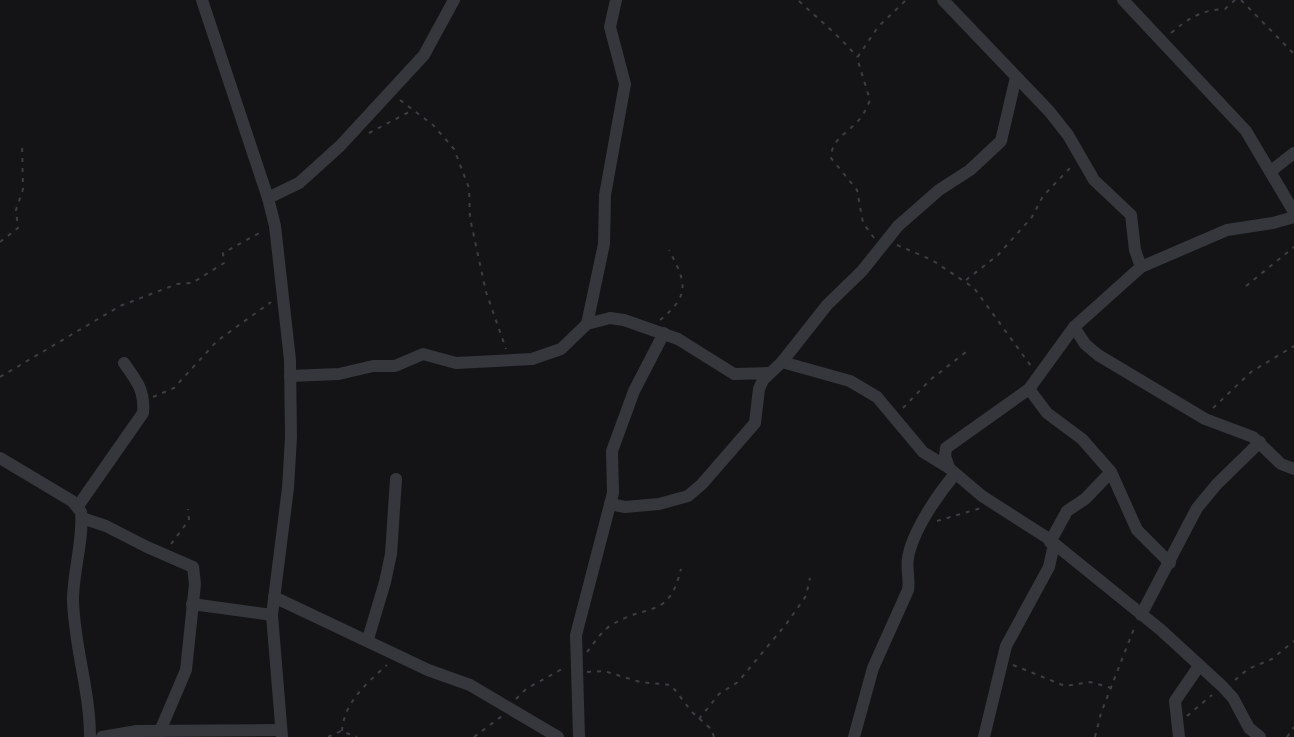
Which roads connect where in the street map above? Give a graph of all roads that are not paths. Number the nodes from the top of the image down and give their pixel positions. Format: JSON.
{"nodes":[{"id":1,"x":202,"y":0,"type":"edge"},
{"id":2,"x":454,"y":0,"type":"edge"},
{"id":3,"x":616,"y":0,"type":"edge"},
{"id":4,"x":943,"y":0,"type":"edge"},
{"id":5,"x":1123,"y":0,"type":"edge"},
{"id":6,"x":1016,"y":77,"type":"junction"},
{"id":7,"x":1294,"y":153,"type":"edge"},
{"id":8,"x":1271,"y":171,"type":"junction"},
{"id":9,"x":268,"y":198,"type":"junction"},
{"id":10,"x":1294,"y":214,"type":"edge"},
{"id":11,"x":1141,"y":267,"type":"junction"},
{"id":12,"x":587,"y":324,"type":"junction"},
{"id":13,"x":1074,"y":327,"type":"junction"},
{"id":14,"x":664,"y":333,"type":"junction"},
{"id":15,"x":782,"y":362,"type":"junction"},
{"id":16,"x":124,"y":363,"type":"dead end"},
{"id":17,"x":770,"y":373,"type":"junction"},
{"id":18,"x":290,"y":376,"type":"junction"},
{"id":19,"x":1029,"y":389,"type":"junction"},
{"id":20,"x":1260,"y":442,"type":"junction"},
{"id":21,"x":0,"y":458,"type":"edge"},
{"id":22,"x":1294,"y":469,"type":"edge"},
{"id":23,"x":952,"y":471,"type":"junction"},
{"id":24,"x":1111,"y":472,"type":"junction"},
{"id":25,"x":396,"y":479,"type":"dead end"},
{"id":26,"x":610,"y":504,"type":"junction"},
{"id":27,"x":80,"y":512,"type":"junction"},
{"id":28,"x":1052,"y":543,"type":"junction"},
{"id":29,"x":1170,"y":563,"type":"junction"},
{"id":30,"x":274,"y":597,"type":"junction"},
{"id":31,"x":192,"y":604,"type":"junction"},
{"id":32,"x":272,"y":615,"type":"junction"},
{"id":33,"x":1141,"y":615,"type":"junction"},
{"id":34,"x":368,"y":639,"type":"junction"},
{"id":35,"x":1199,"y":666,"type":"junction"},
{"id":36,"x":160,"y":731,"type":"junction"},
{"id":37,"x":282,"y":734,"type":"edge"},
{"id":38,"x":90,"y":737,"type":"edge"},
{"id":39,"x":102,"y":737,"type":"edge"},
{"id":40,"x":558,"y":737,"type":"edge"},
{"id":41,"x":579,"y":737,"type":"edge"},
{"id":42,"x":854,"y":737,"type":"edge"},
{"id":43,"x":984,"y":737,"type":"edge"},
{"id":44,"x":1179,"y":737,"type":"edge"},
{"id":45,"x":1260,"y":737,"type":"edge"}],
"edges":[{"from":1,"to":9,"type":"street"},
{"from":2,"to":9,"type":"street"},
{"from":3,"to":12,"type":"street"},
{"from":4,"to":6,"type":"street"},
{"from":5,"to":8,"type":"street"},
{"from":6,"to":11,"type":"street"},
{"from":6,"to":15,"type":"street"},
{"from":7,"to":8,"type":"street"},
{"from":8,"to":10,"type":"street"},
{"from":9,"to":18,"type":"street"},
{"from":10,"to":11,"type":"street"},
{"from":11,"to":13,"type":"street"},
{"from":12,"to":14,"type":"street"},
{"from":12,"to":18,"type":"street"},
{"from":13,"to":19,"type":"street"},
{"from":13,"to":20,"type":"street"},
{"from":14,"to":17,"type":"street"},
{"from":14,"to":26,"type":"street"},
{"from":15,"to":17,"type":"street"},
{"from":15,"to":23,"type":"street"},
{"from":16,"to":27,"type":"street"},
{"from":17,"to":26,"type":"street"},
{"from":18,"to":30,"type":"street"},
{"from":19,"to":23,"type":"street"},
{"from":19,"to":24,"type":"street"},
{"from":20,"to":22,"type":"street"},
{"from":20,"to":29,"type":"street"},
{"from":21,"to":27,"type":"street"},
{"from":23,"to":28,"type":"street"},
{"from":23,"to":42,"type":"street"},
{"from":24,"to":28,"type":"street"},
{"from":24,"to":29,"type":"street"},
{"from":25,"to":34,"type":"street"},
{"from":26,"to":41,"type":"street"},
{"from":27,"to":31,"type":"street"},
{"from":27,"to":38,"type":"street"},
{"from":28,"to":33,"type":"street"},
{"from":28,"to":43,"type":"street"},
{"from":29,"to":33,"type":"street"},
{"from":30,"to":32,"type":"street"},
{"from":30,"to":34,"type":"street"},
{"from":31,"to":32,"type":"street"},
{"from":31,"to":36,"type":"street"},
{"from":32,"to":37,"type":"street"},
{"from":33,"to":35,"type":"street"},
{"from":34,"to":40,"type":"street"},
{"from":35,"to":44,"type":"street"},
{"from":35,"to":45,"type":"street"},
{"from":36,"to":37,"type":"street"},
{"from":36,"to":39,"type":"street"}]}
